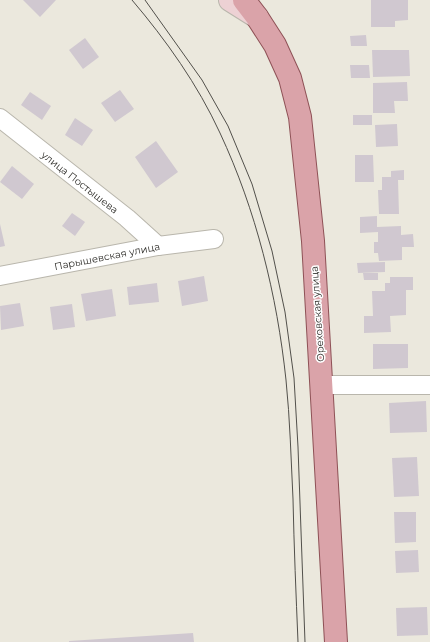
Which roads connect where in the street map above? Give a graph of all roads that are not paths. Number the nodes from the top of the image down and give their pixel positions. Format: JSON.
{"nodes":[{"id":1,"x":230,"y":0,"type":"edge"},
{"id":2,"x":250,"y":8,"type":"edge"},
{"id":3,"x":0,"y":118,"type":"edge"},
{"id":4,"x":214,"y":239,"type":"dead end"},
{"id":5,"x":158,"y":246,"type":"junction"},
{"id":6,"x":0,"y":276,"type":"edge"},
{"id":7,"x":322,"y":385,"type":"junction"},
{"id":8,"x":430,"y":385,"type":"edge"},
{"id":9,"x":336,"y":642,"type":"edge"}],
"edges":[{"from":1,"to":2,"type":"main road"},
{"from":2,"to":7,"type":"main road","name":"Ореховская улица"},
{"from":3,"to":5,"type":"street","name":"улица Постышева"},
{"from":4,"to":5,"type":"street","name":"Парышевская улица"},
{"from":5,"to":6,"type":"street","name":"Парышевская улица"},
{"from":7,"to":8,"type":"street"},
{"from":7,"to":9,"type":"main road","name":"Ореховская улица"}]}
